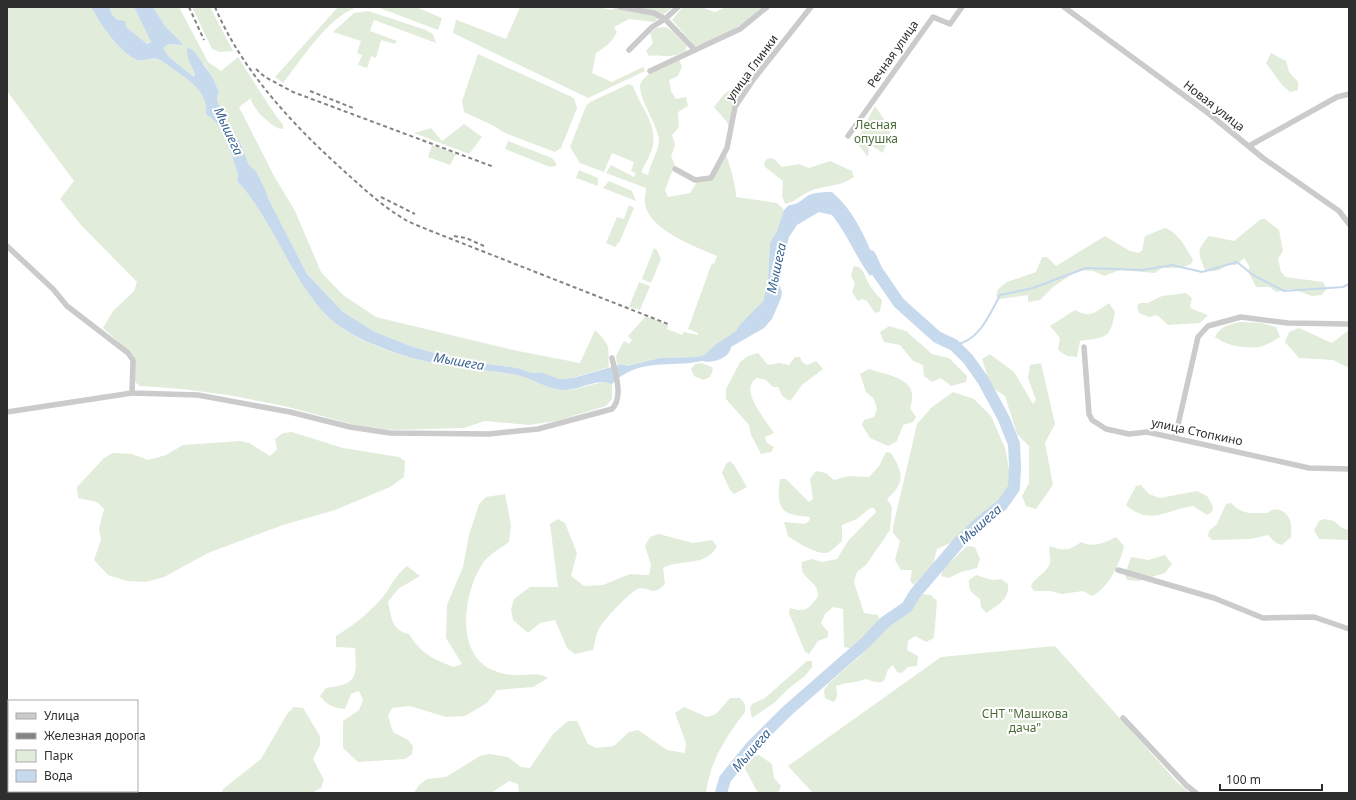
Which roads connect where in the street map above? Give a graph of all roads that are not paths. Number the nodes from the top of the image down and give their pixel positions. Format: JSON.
{"nodes":[{"id":1,"x":620,"y":7,"type":"edge"},
{"id":2,"x":678,"y":7,"type":"edge"},
{"id":3,"x":767,"y":7,"type":"edge"},
{"id":4,"x":811,"y":7,"type":"edge"},
{"id":5,"x":962,"y":7,"type":"edge"},
{"id":6,"x":1064,"y":7,"type":"edge"},
{"id":7,"x":665,"y":19,"type":"junction"},
{"id":8,"x":694,"y":49,"type":"junction"},
{"id":9,"x":630,"y":50,"type":"dead end"},
{"id":10,"x":650,"y":71,"type":"dead end"},
{"id":11,"x":1349,"y":94,"type":"edge"},
{"id":12,"x":848,"y":136,"type":"dead end"},
{"id":13,"x":1248,"y":146,"type":"junction"},
{"id":14,"x":675,"y":169,"type":"dead end"},
{"id":15,"x":1349,"y":224,"type":"edge"},
{"id":16,"x":7,"y":246,"type":"edge"},
{"id":17,"x":1349,"y":324,"type":"edge"},
{"id":18,"x":1084,"y":346,"type":"dead end"},
{"id":19,"x":612,"y":358,"type":"dead end"},
{"id":20,"x":132,"y":393,"type":"junction"},
{"id":21,"x":7,"y":412,"type":"edge"},
{"id":22,"x":1175,"y":438,"type":"junction"},
{"id":23,"x":1349,"y":469,"type":"edge"},
{"id":24,"x":1118,"y":570,"type":"dead end"},
{"id":25,"x":1349,"y":629,"type":"edge"},
{"id":26,"x":1123,"y":718,"type":"dead end"},
{"id":27,"x":1196,"y":793,"type":"edge"}],
"edges":[{"from":1,"to":7,"type":"street"},
{"from":2,"to":7,"type":"street"},
{"from":3,"to":8,"type":"street"},
{"from":4,"to":14,"type":"street","name":"улица Глинки"},
{"from":5,"to":12,"type":"street","name":"Речная улица"},
{"from":6,"to":13,"type":"street","name":"Новая улица"},
{"from":7,"to":8,"type":"street"},
{"from":7,"to":9,"type":"street"},
{"from":8,"to":10,"type":"street"},
{"from":11,"to":13,"type":"street"},
{"from":13,"to":15,"type":"street","name":"Новая улица"},
{"from":16,"to":20,"type":"street"},
{"from":17,"to":22,"type":"street"},
{"from":18,"to":22,"type":"street","name":"улица Стопкино"},
{"from":19,"to":20,"type":"street"},
{"from":20,"to":21,"type":"street"},
{"from":22,"to":23,"type":"street","name":"улица Стопкино"},
{"from":24,"to":25,"type":"street"},
{"from":26,"to":27,"type":"street"}]}
